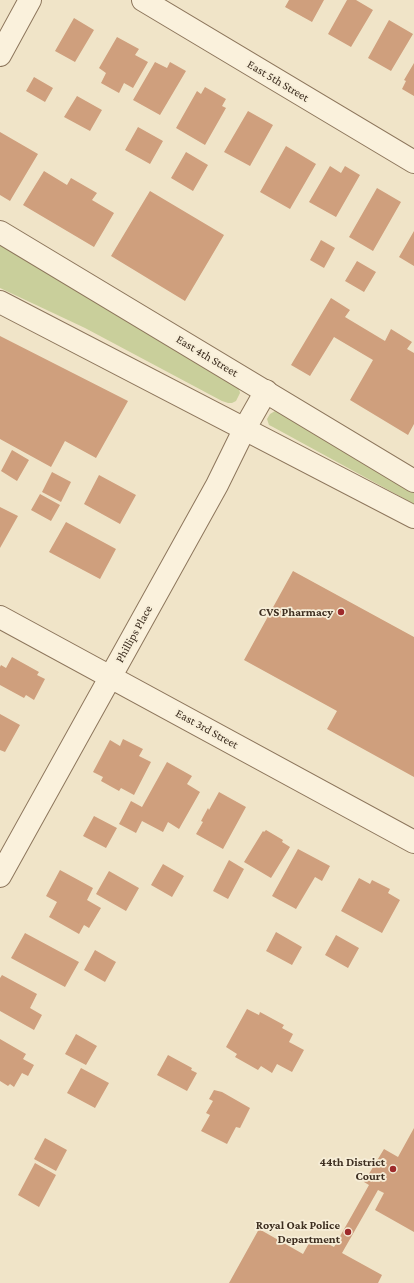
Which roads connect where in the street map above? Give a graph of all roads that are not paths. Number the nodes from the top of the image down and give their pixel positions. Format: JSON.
{"nodes":[{"id":1,"x":30,"y":0,"type":"edge"},
{"id":2,"x":143,"y":0,"type":"edge"},
{"id":3,"x":0,"y":55,"type":"edge"},
{"id":4,"x":414,"y":162,"type":"edge"},
{"id":5,"x":0,"y":232,"type":"edge"},
{"id":6,"x":0,"y":302,"type":"edge"},
{"id":7,"x":266,"y":391,"type":"junction"},
{"id":8,"x":245,"y":428,"type":"junction"},
{"id":9,"x":414,"y":481,"type":"edge"},
{"id":10,"x":414,"y":517,"type":"edge"},
{"id":11,"x":0,"y":617,"type":"edge"},
{"id":12,"x":110,"y":676,"type":"junction"},
{"id":13,"x":414,"y":842,"type":"edge"},
{"id":14,"x":0,"y":876,"type":"edge"}],
"edges":[{"from":1,"to":3,"type":"street"},
{"from":2,"to":4,"type":"street","name":"East 5th Street"},
{"from":5,"to":7,"type":"street","name":"East 4th Street"},
{"from":6,"to":8,"type":"street"},
{"from":7,"to":8,"type":"street","name":"Phillips Place"},
{"from":7,"to":9,"type":"street","name":"East 4th Street"},
{"from":8,"to":10,"type":"street"},
{"from":8,"to":12,"type":"street","name":"Phillips Place"},
{"from":11,"to":12,"type":"street","name":"East 3rd Street"},
{"from":12,"to":13,"type":"street","name":"East 3rd Street"},
{"from":12,"to":14,"type":"street","name":"Phillips Place"}]}
